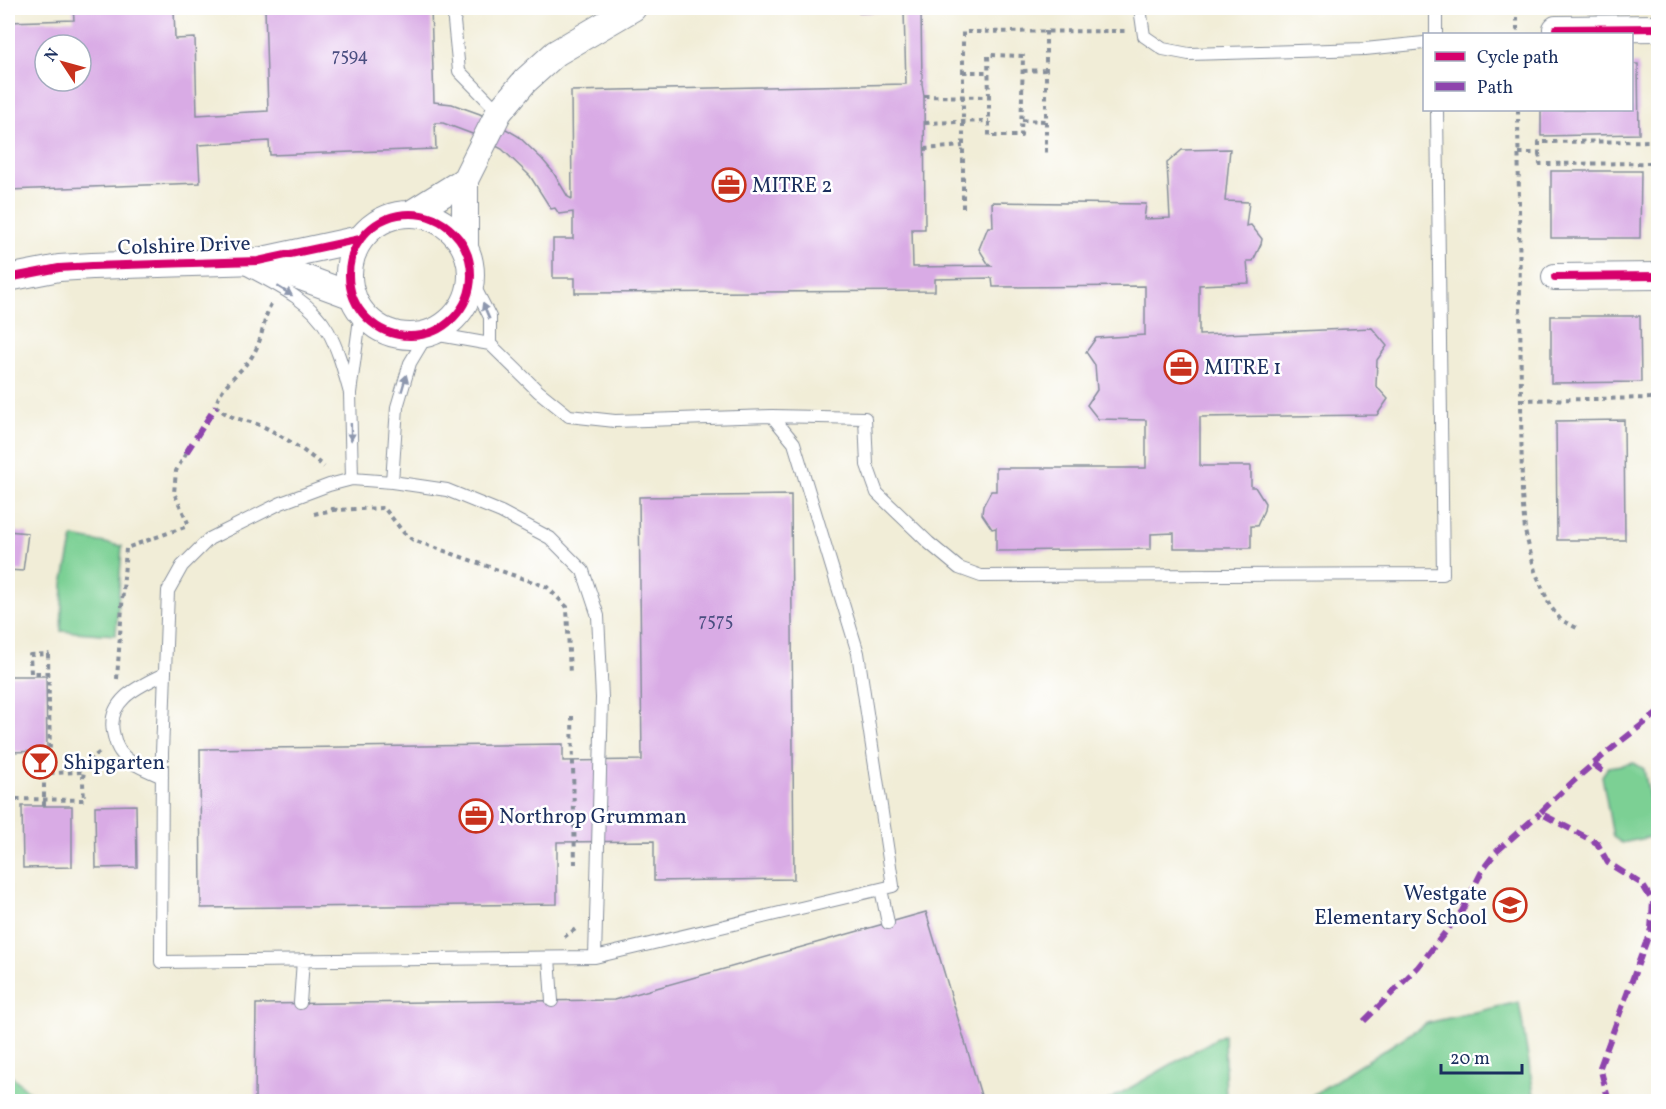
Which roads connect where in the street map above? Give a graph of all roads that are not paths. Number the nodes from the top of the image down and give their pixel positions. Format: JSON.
{"nodes":[{"id":1,"x":457,"y":8,"type":"edge"},
{"id":2,"x":633,"y":8,"type":"edge"},
{"id":3,"x":1140,"y":8,"type":"edge"},
{"id":4,"x":1436,"y":8,"type":"edge"},
{"id":5,"x":1556,"y":28,"type":"dead end"},
{"id":6,"x":1659,"y":28,"type":"edge"},
{"id":7,"x":1436,"y":33,"type":"edge"},
{"id":8,"x":1423,"y":43,"type":"edge"},
{"id":9,"x":1437,"y":111,"type":"edge"},
{"id":10,"x":499,"y":112,"type":"junction"},
{"id":11,"x":465,"y":180,"type":"junction"},
{"id":12,"x":412,"y":213,"type":"junction"},
{"id":13,"x":360,"y":239,"type":"junction"},
{"id":14,"x":465,"y":247,"type":"junction"},
{"id":15,"x":246,"y":262,"type":"junction"},
{"id":16,"x":1659,"y":276,"type":"edge"},
{"id":17,"x":1555,"y":277,"type":"dead end"},
{"id":18,"x":8,"y":278,"type":"edge"},
{"id":19,"x":471,"y":280,"type":"junction"},
{"id":20,"x":357,"y":304,"type":"junction"},
{"id":21,"x":428,"y":333,"type":"junction"},
{"id":22,"x":490,"y":344,"type":"junction"},
{"id":23,"x":350,"y":393,"type":"junction"},
{"id":24,"x":772,"y":417,"type":"junction"},
{"id":25,"x":352,"y":479,"type":"junction"},
{"id":26,"x":392,"y":482,"type":"junction"},
{"id":27,"x":164,"y":674,"type":"junction"},
{"id":28,"x":162,"y":777,"type":"junction"},
{"id":29,"x":881,"y":889,"type":"junction"},
{"id":30,"x":888,"y":923,"type":"dead end"},
{"id":31,"x":595,"y":957,"type":"junction"},
{"id":32,"x":549,"y":958,"type":"junction"},
{"id":33,"x":303,"y":960,"type":"junction"},
{"id":34,"x":552,"y":1001,"type":"dead end"},
{"id":35,"x":300,"y":1003,"type":"dead end"}],
"edges":[{"from":1,"to":10,"type":"lane"},
{"from":2,"to":10,"type":"street","name":"Colshire Drive"},
{"from":3,"to":8,"type":"lane"},
{"from":4,"to":7,"type":"lane"},
{"from":5,"to":6,"type":"street"},
{"from":9,"to":24,"type":"lane"},
{"from":10,"to":11,"type":"street","name":"Colshire Drive"},
{"from":11,"to":12,"type":"street","name":"Colshire Drive"},
{"from":11,"to":14,"type":"street","name":"Colshire Drive"},
{"from":12,"to":13,"type":"street","name":"Colshire Drive"},
{"from":12,"to":14,"type":"street"},
{"from":13,"to":15,"type":"street","name":"Colshire Drive"},
{"from":13,"to":20,"type":"street"},
{"from":14,"to":19,"type":"street","name":"Colshire Drive"},
{"from":15,"to":18,"type":"street","name":"Colshire Drive"},
{"from":15,"to":20,"type":"street","name":"Colshire Drive"},
{"from":15,"to":23,"type":"lane","one_way":true},
{"from":16,"to":17,"type":"street"},
{"from":19,"to":21,"type":"street","name":"Colshire Drive"},
{"from":22,"to":19,"type":"lane","one_way":true},
{"from":20,"to":21,"type":"street","name":"Colshire Drive"},
{"from":20,"to":23,"type":"lane"},
{"from":21,"to":22,"type":"lane"},
{"from":26,"to":21,"type":"lane","one_way":true},
{"from":22,"to":24,"type":"lane"},
{"from":23,"to":25,"type":"lane","one_way":true},
{"from":24,"to":29,"type":"lane"},
{"from":25,"to":26,"type":"lane"},
{"from":25,"to":27,"type":"lane"},
{"from":26,"to":31,"type":"lane"},
{"from":27,"to":28,"type":"lane"},
{"from":27,"to":28,"type":"lane"},
{"from":28,"to":33,"type":"lane"},
{"from":29,"to":30,"type":"lane"},
{"from":29,"to":31,"type":"lane"},
{"from":31,"to":32,"type":"lane"},
{"from":32,"to":33,"type":"lane"},
{"from":32,"to":34,"type":"lane"},
{"from":33,"to":35,"type":"lane"}]}
